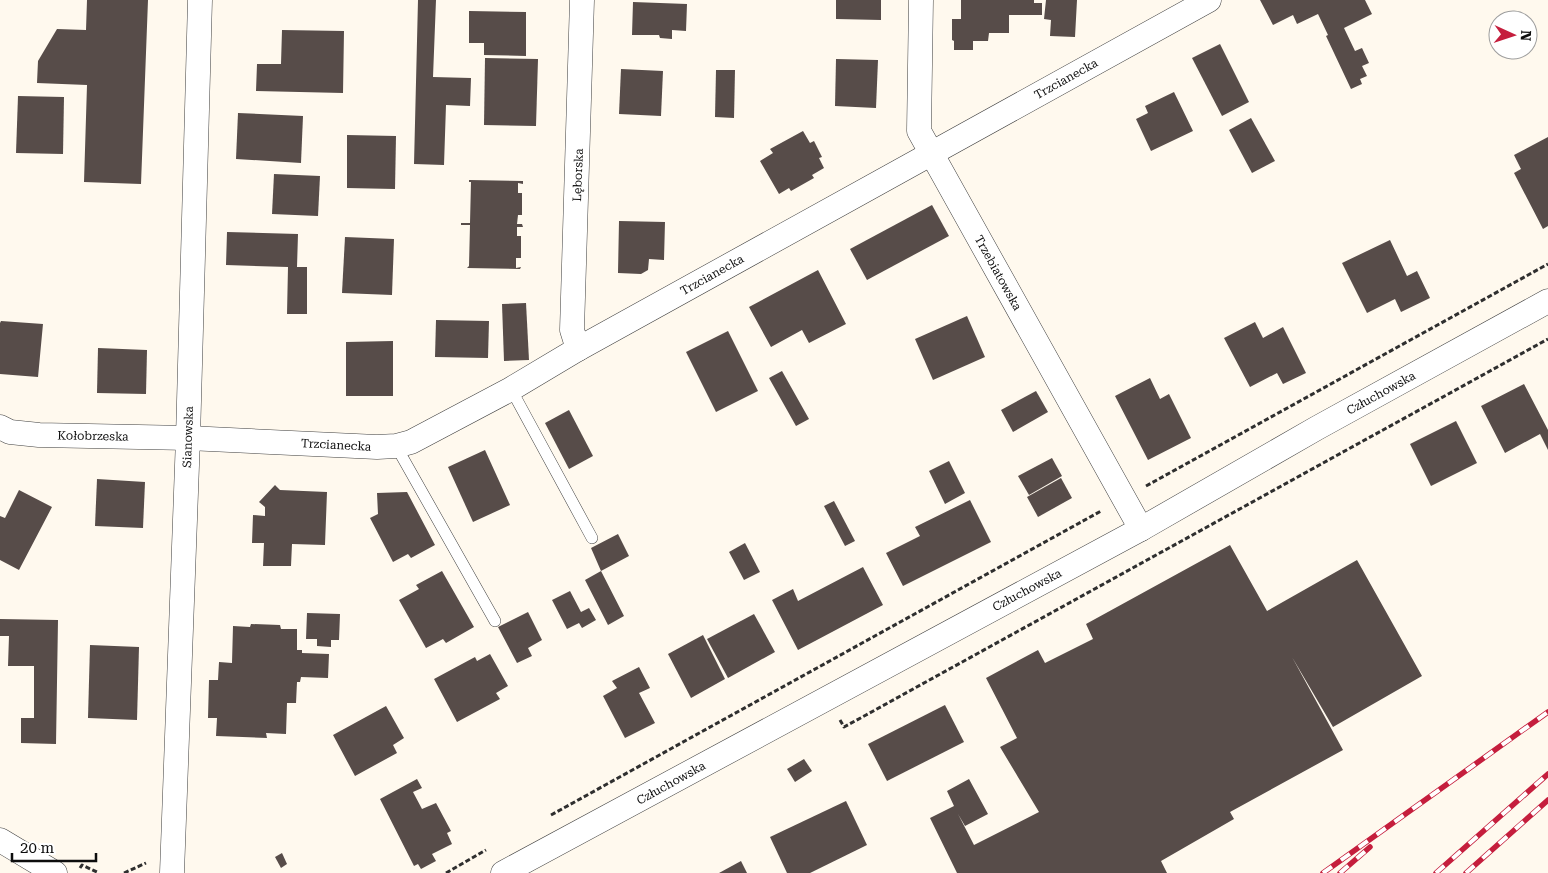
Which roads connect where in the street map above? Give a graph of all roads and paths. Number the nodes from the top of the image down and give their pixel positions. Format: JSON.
{"nodes":[{"id":1,"x":200,"y":0,"type":"edge"},
{"id":2,"x":582,"y":0,"type":"edge"},
{"id":3,"x":921,"y":0,"type":"edge"},
{"id":4,"x":1209,"y":0,"type":"edge"},
{"id":5,"x":932,"y":154,"type":"junction"},
{"id":6,"x":1548,"y":264,"type":"edge"},
{"id":7,"x":1548,"y":302,"type":"edge"},
{"id":8,"x":1548,"y":339,"type":"edge"},
{"id":9,"x":578,"y":349,"type":"junction"},
{"id":10,"x":511,"y":389,"type":"junction"},
{"id":11,"x":0,"y":427,"type":"edge"},
{"id":12,"x":188,"y":438,"type":"junction"},
{"id":13,"x":396,"y":446,"type":"junction"},
{"id":14,"x":1124,"y":498,"type":"junction"},
{"id":15,"x":1141,"y":529,"type":"junction"},
{"id":16,"x":592,"y":538,"type":"dead end"},
{"id":17,"x":496,"y":621,"type":"dead end"},
{"id":18,"x":826,"y":697,"type":"junction"},
{"id":19,"x":545,"y":818,"type":"dead end"},
{"id":20,"x":0,"y":840,"type":"edge"},
{"id":21,"x":487,"y":850,"type":"dead end"},
{"id":22,"x":55,"y":873,"type":"edge"},
{"id":23,"x":77,"y":873,"type":"edge"},
{"id":24,"x":99,"y":873,"type":"edge"},
{"id":25,"x":172,"y":873,"type":"edge"},
{"id":26,"x":446,"y":873,"type":"edge"},
{"id":27,"x":503,"y":873,"type":"edge"}],
"edges":[{"from":1,"to":12,"type":"street","name":"Sianowska"},
{"from":2,"to":9,"type":"street","name":"Lęborska"},
{"from":3,"to":5,"type":"street","name":"Trzebiatowska"},
{"from":4,"to":5,"type":"street","name":"Trzcianecka"},
{"from":5,"to":9,"type":"street","name":"Trzcianecka"},
{"from":5,"to":14,"type":"street","name":"Trzebiatowska"},
{"from":6,"to":14,"type":"path"},
{"from":7,"to":15,"type":"street","name":"Człuchowska"},
{"from":8,"to":18,"type":"path"},
{"from":9,"to":10,"type":"street","name":"Trzcianecka"},
{"from":10,"to":13,"type":"street","name":"Trzcianecka"},
{"from":10,"to":16,"type":"lane"},
{"from":11,"to":12,"type":"street","name":"Kołobrzeska"},
{"from":12,"to":13,"type":"street","name":"Trzcianecka"},
{"from":12,"to":25,"type":"street","name":"Sianowska"},
{"from":13,"to":17,"type":"lane"},
{"from":14,"to":15,"type":"street","name":"Trzebiatowska"},
{"from":14,"to":19,"type":"path"},
{"from":15,"to":18,"type":"street","name":"Człuchowska"},
{"from":18,"to":27,"type":"street","name":"Człuchowska"},
{"from":20,"to":22,"type":"street"},
{"from":21,"to":26,"type":"path"},
{"from":23,"to":24,"type":"path"}]}
